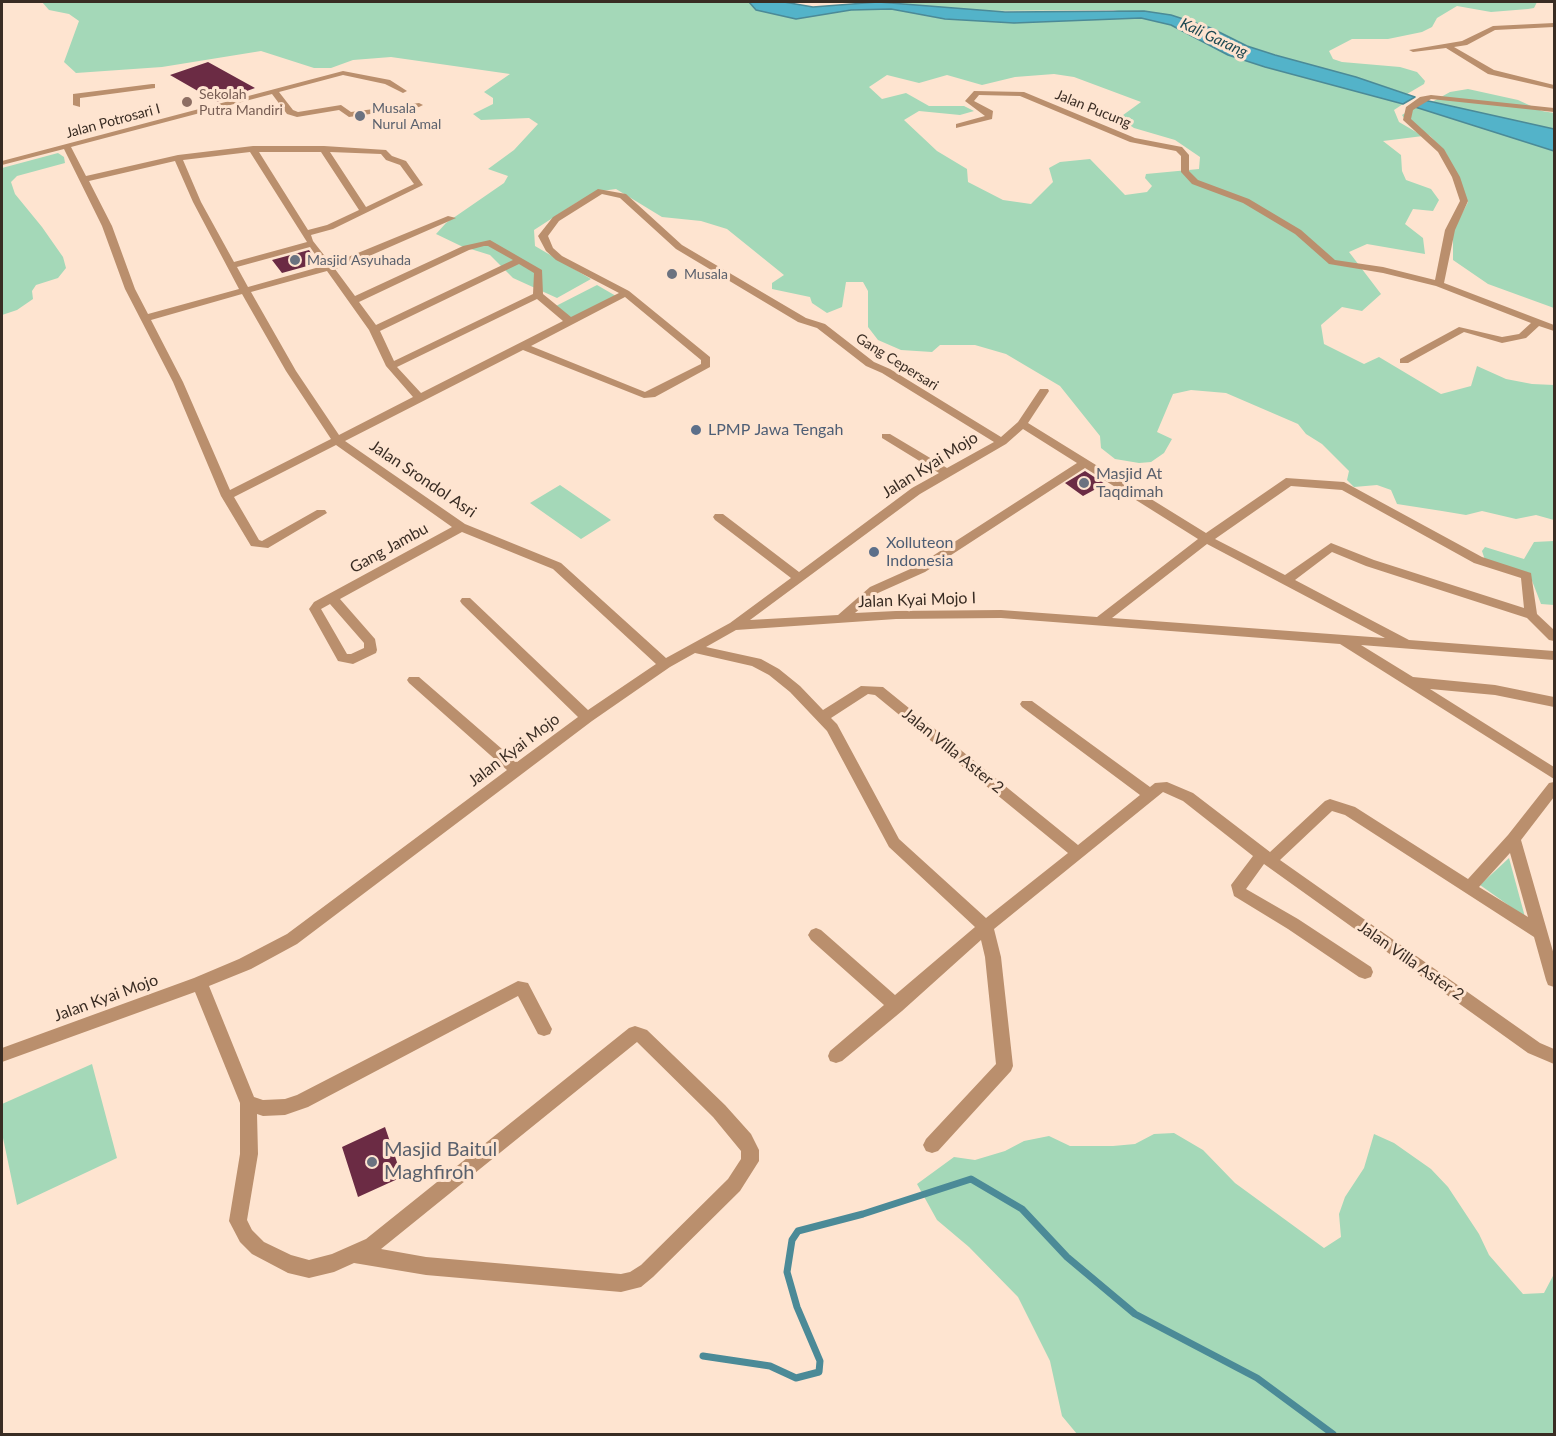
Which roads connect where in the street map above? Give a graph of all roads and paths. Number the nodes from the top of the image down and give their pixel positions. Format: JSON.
{"nodes":[{"id":1,"x":1554,"y":26,"type":"edge"},
{"id":2,"x":1447,"y":46,"type":"junction"},
{"id":3,"x":1413,"y":50,"type":"dead end"},
{"id":4,"x":152,"y":86,"type":"dead end"},
{"id":5,"x":1554,"y":87,"type":"edge"},
{"id":6,"x":403,"y":91,"type":"dead end"},
{"id":7,"x":275,"y":93,"type":"junction"},
{"id":8,"x":76,"y":105,"type":"dead end"},
{"id":9,"x":419,"y":105,"type":"dead end"},
{"id":10,"x":1554,"y":110,"type":"edge"},
{"id":11,"x":959,"y":126,"type":"dead end"},
{"id":12,"x":67,"y":147,"type":"junction"},
{"id":13,"x":253,"y":149,"type":"junction"},
{"id":14,"x":324,"y":149,"type":"junction"},
{"id":15,"x":178,"y":158,"type":"junction"},
{"id":16,"x":2,"y":163,"type":"edge"},
{"id":17,"x":85,"y":179,"type":"junction"},
{"id":18,"x":364,"y":211,"type":"junction"},
{"id":19,"x":451,"y":218,"type":"dead end"},
{"id":20,"x":305,"y":234,"type":"junction"},
{"id":21,"x":312,"y":244,"type":"junction"},
{"id":22,"x":521,"y":260,"type":"junction"},
{"id":23,"x":231,"y":266,"type":"junction"},
{"id":24,"x":328,"y":268,"type":"junction"},
{"id":25,"x":1439,"y":284,"type":"junction"},
{"id":26,"x":245,"y":291,"type":"junction"},
{"id":27,"x":626,"y":293,"type":"junction"},
{"id":28,"x":538,"y":295,"type":"junction"},
{"id":29,"x":353,"y":301,"type":"junction"},
{"id":30,"x":145,"y":318,"type":"junction"},
{"id":31,"x":571,"y":322,"type":"junction"},
{"id":32,"x":1538,"y":322,"type":"junction"},
{"id":33,"x":1554,"y":328,"type":"edge"},
{"id":34,"x":374,"y":330,"type":"junction"},
{"id":35,"x":525,"y":347,"type":"junction"},
{"id":36,"x":1404,"y":361,"type":"dead end"},
{"id":37,"x":392,"y":366,"type":"junction"},
{"id":38,"x":1044,"y":391,"type":"dead end"},
{"id":39,"x":420,"y":399,"type":"junction"},
{"id":40,"x":1022,"y":424,"type":"junction"},
{"id":41,"x":886,"y":436,"type":"dead end"},
{"id":42,"x":338,"y":441,"type":"junction"},
{"id":43,"x":1002,"y":442,"type":"junction"},
{"id":44,"x":1083,"y":464,"type":"junction"},
{"id":45,"x":947,"y":473,"type":"junction"},
{"id":46,"x":227,"y":496,"type":"junction"},
{"id":47,"x":321,"y":513,"type":"dead end"},
{"id":48,"x":719,"y":517,"type":"dead end"},
{"id":49,"x":461,"y":527,"type":"junction"},
{"id":50,"x":1206,"y":539,"type":"junction"},
{"id":51,"x":799,"y":578,"type":"junction"},
{"id":52,"x":1287,"y":580,"type":"junction"},
{"id":53,"x":332,"y":598,"type":"junction"},
{"id":54,"x":466,"y":601,"type":"dead end"},
{"id":55,"x":1531,"y":615,"type":"junction"},
{"id":56,"x":841,"y":619,"type":"junction"},
{"id":57,"x":1101,"y":620,"type":"junction"},
{"id":58,"x":734,"y":626,"type":"junction"},
{"id":59,"x":1554,"y":637,"type":"edge"},
{"id":60,"x":1343,"y":639,"type":"junction"},
{"id":61,"x":1410,"y":645,"type":"junction"},
{"id":62,"x":695,"y":649,"type":"junction"},
{"id":63,"x":1554,"y":655,"type":"edge"},
{"id":64,"x":665,"y":664,"type":"junction"},
{"id":65,"x":414,"y":680,"type":"dead end"},
{"id":66,"x":1410,"y":682,"type":"junction"},
{"id":67,"x":1554,"y":702,"type":"edge"},
{"id":68,"x":1027,"y":704,"type":"dead end"},
{"id":69,"x":587,"y":717,"type":"junction"},
{"id":70,"x":822,"y":717,"type":"junction"},
{"id":71,"x":518,"y":771,"type":"junction"},
{"id":72,"x":1554,"y":774,"type":"edge"},
{"id":73,"x":1554,"y":787,"type":"edge"},
{"id":74,"x":1150,"y":795,"type":"junction"},
{"id":75,"x":1513,"y":839,"type":"junction"},
{"id":76,"x":1078,"y":853,"type":"junction"},
{"id":77,"x":1267,"y":858,"type":"junction"},
{"id":78,"x":1469,"y":888,"type":"junction"},
{"id":79,"x":986,"y":927,"type":"junction"},
{"id":80,"x":1542,"y":934,"type":"junction"},
{"id":81,"x":816,"y":935,"type":"dead end"},
{"id":82,"x":1365,"y":972,"type":"dead end"},
{"id":83,"x":1554,"y":980,"type":"edge"},
{"id":84,"x":200,"y":983,"type":"junction"},
{"id":85,"x":896,"y":1005,"type":"junction"},
{"id":86,"x":544,"y":1029,"type":"dead end"},
{"id":87,"x":2,"y":1055,"type":"edge"},
{"id":88,"x":836,"y":1056,"type":"dead end"},
{"id":89,"x":1554,"y":1058,"type":"edge"},
{"id":90,"x":248,"y":1103,"type":"junction"},
{"id":91,"x":932,"y":1145,"type":"dead end"},
{"id":92,"x":355,"y":1254,"type":"junction"}],
"edges":[{"from":1,"to":2,"type":"street"},
{"from":2,"to":3,"type":"street"},
{"from":2,"to":5,"type":"street"},
{"from":4,"to":8,"type":"street"},
{"from":6,"to":7,"type":"street","name":"Jalan Potrosari I"},
{"from":7,"to":9,"type":"street"},
{"from":7,"to":12,"type":"street","name":"Jalan Potrosari I"},
{"from":10,"to":25,"type":"street"},
{"from":11,"to":25,"type":"street","name":"Jalan Pucung"},
{"from":12,"to":16,"type":"street","name":"Jalan Potrosari I"},
{"from":12,"to":17,"type":"street"},
{"from":13,"to":14,"type":"street"},
{"from":13,"to":15,"type":"street"},
{"from":13,"to":20,"type":"street"},
{"from":14,"to":18,"type":"street"},
{"from":14,"to":18,"type":"street"},
{"from":15,"to":17,"type":"street"},
{"from":15,"to":23,"type":"street","name":"Jalan Srondol Asri"},
{"from":17,"to":30,"type":"street"},
{"from":18,"to":20,"type":"street"},
{"from":19,"to":24,"type":"street"},
{"from":20,"to":21,"type":"street"},
{"from":21,"to":23,"type":"street"},
{"from":21,"to":24,"type":"street"},
{"from":22,"to":28,"type":"street"},
{"from":22,"to":29,"type":"street"},
{"from":22,"to":34,"type":"street"},
{"from":23,"to":26,"type":"street","name":"Jalan Srondol Asri"},
{"from":24,"to":26,"type":"street"},
{"from":24,"to":29,"type":"street"},
{"from":25,"to":32,"type":"street","name":"Jalan Pucung"},
{"from":26,"to":30,"type":"street"},
{"from":26,"to":42,"type":"street","name":"Jalan Srondol Asri"},
{"from":27,"to":31,"type":"street","name":"Jalan Srondol Asri"},
{"from":27,"to":35,"type":"street"},
{"from":27,"to":43,"type":"street","name":"Gang Cepersari"},
{"from":28,"to":31,"type":"street"},
{"from":28,"to":37,"type":"street"},
{"from":29,"to":34,"type":"street"},
{"from":30,"to":46,"type":"street"},
{"from":31,"to":35,"type":"street","name":"Jalan Srondol Asri"},
{"from":32,"to":33,"type":"street","name":"Jalan Pucung"},
{"from":32,"to":36,"type":"street"},
{"from":34,"to":37,"type":"street"},
{"from":35,"to":39,"type":"street","name":"Jalan Srondol Asri"},
{"from":37,"to":39,"type":"street"},
{"from":38,"to":40,"type":"street","name":"Jalan Kyai Mojo"},
{"from":39,"to":42,"type":"street","name":"Jalan Srondol Asri"},
{"from":40,"to":43,"type":"street","name":"Jalan Kyai Mojo"},
{"from":40,"to":44,"type":"street","name":"Jalan Kyai Mojo I"},
{"from":41,"to":45,"type":"street"},
{"from":42,"to":46,"type":"street","name":"Jalan Srondol Asri"},
{"from":42,"to":49,"type":"street","name":"Jalan Srondol Asri"},
{"from":43,"to":45,"type":"street","name":"Jalan Kyai Mojo"},
{"from":44,"to":50,"type":"street","name":"Jalan Kyai Mojo I"},
{"from":44,"to":56,"type":"street"},
{"from":45,"to":51,"type":"street","name":"Jalan Kyai Mojo"},
{"from":46,"to":47,"type":"street"},
{"from":48,"to":51,"type":"street"},
{"from":49,"to":53,"type":"street","name":"Gang Jambu"},
{"from":49,"to":64,"type":"street","name":"Jalan Srondol Asri"},
{"from":50,"to":52,"type":"street","name":"Jalan Kyai Mojo I"},
{"from":50,"to":55,"type":"street"},
{"from":50,"to":57,"type":"street"},
{"from":51,"to":58,"type":"street","name":"Jalan Kyai Mojo"},
{"from":52,"to":55,"type":"street"},
{"from":52,"to":61,"type":"street","name":"Jalan Kyai Mojo I"},
{"from":53,"to":53,"type":"street","name":"Gang Jambu"},
{"from":54,"to":69,"type":"street"},
{"from":55,"to":59,"type":"street"},
{"from":56,"to":57,"type":"street","name":"Jalan Kyai Mojo I"},
{"from":56,"to":58,"type":"street","name":"Jalan Kyai Mojo I"},
{"from":57,"to":60,"type":"street","name":"Jalan Kyai Mojo I"},
{"from":58,"to":62,"type":"street","name":"Jalan Kyai Mojo"},
{"from":60,"to":61,"type":"street","name":"Jalan Kyai Mojo I"},
{"from":60,"to":66,"type":"street"},
{"from":61,"to":63,"type":"street","name":"Jalan Kyai Mojo I"},
{"from":62,"to":64,"type":"street","name":"Jalan Kyai Mojo"},
{"from":62,"to":70,"type":"street"},
{"from":64,"to":69,"type":"street","name":"Jalan Kyai Mojo"},
{"from":65,"to":71,"type":"street"},
{"from":66,"to":67,"type":"street"},
{"from":66,"to":72,"type":"street"},
{"from":68,"to":74,"type":"street"},
{"from":69,"to":71,"type":"street","name":"Jalan Kyai Mojo"},
{"from":70,"to":76,"type":"street","name":"Jalan Villa Aster 2"},
{"from":70,"to":79,"type":"street"},
{"from":71,"to":84,"type":"street","name":"Jalan Kyai Mojo"},
{"from":73,"to":75,"type":"street"},
{"from":74,"to":76,"type":"street"},
{"from":74,"to":77,"type":"street","name":"Jalan Villa Aster 2"},
{"from":75,"to":78,"type":"street"},
{"from":75,"to":80,"type":"street"},
{"from":76,"to":79,"type":"street"},
{"from":77,"to":78,"type":"street"},
{"from":77,"to":82,"type":"street"},
{"from":77,"to":89,"type":"street","name":"Jalan Villa Aster 2"},
{"from":78,"to":80,"type":"street"},
{"from":79,"to":85,"type":"street"},
{"from":79,"to":91,"type":"street"},
{"from":80,"to":83,"type":"street"},
{"from":81,"to":85,"type":"street"},
{"from":84,"to":87,"type":"street","name":"Jalan Kyai Mojo"},
{"from":84,"to":90,"type":"street"},
{"from":85,"to":88,"type":"street"},
{"from":86,"to":90,"type":"street"},
{"from":90,"to":92,"type":"street"},
{"from":92,"to":92,"type":"street"}]}
